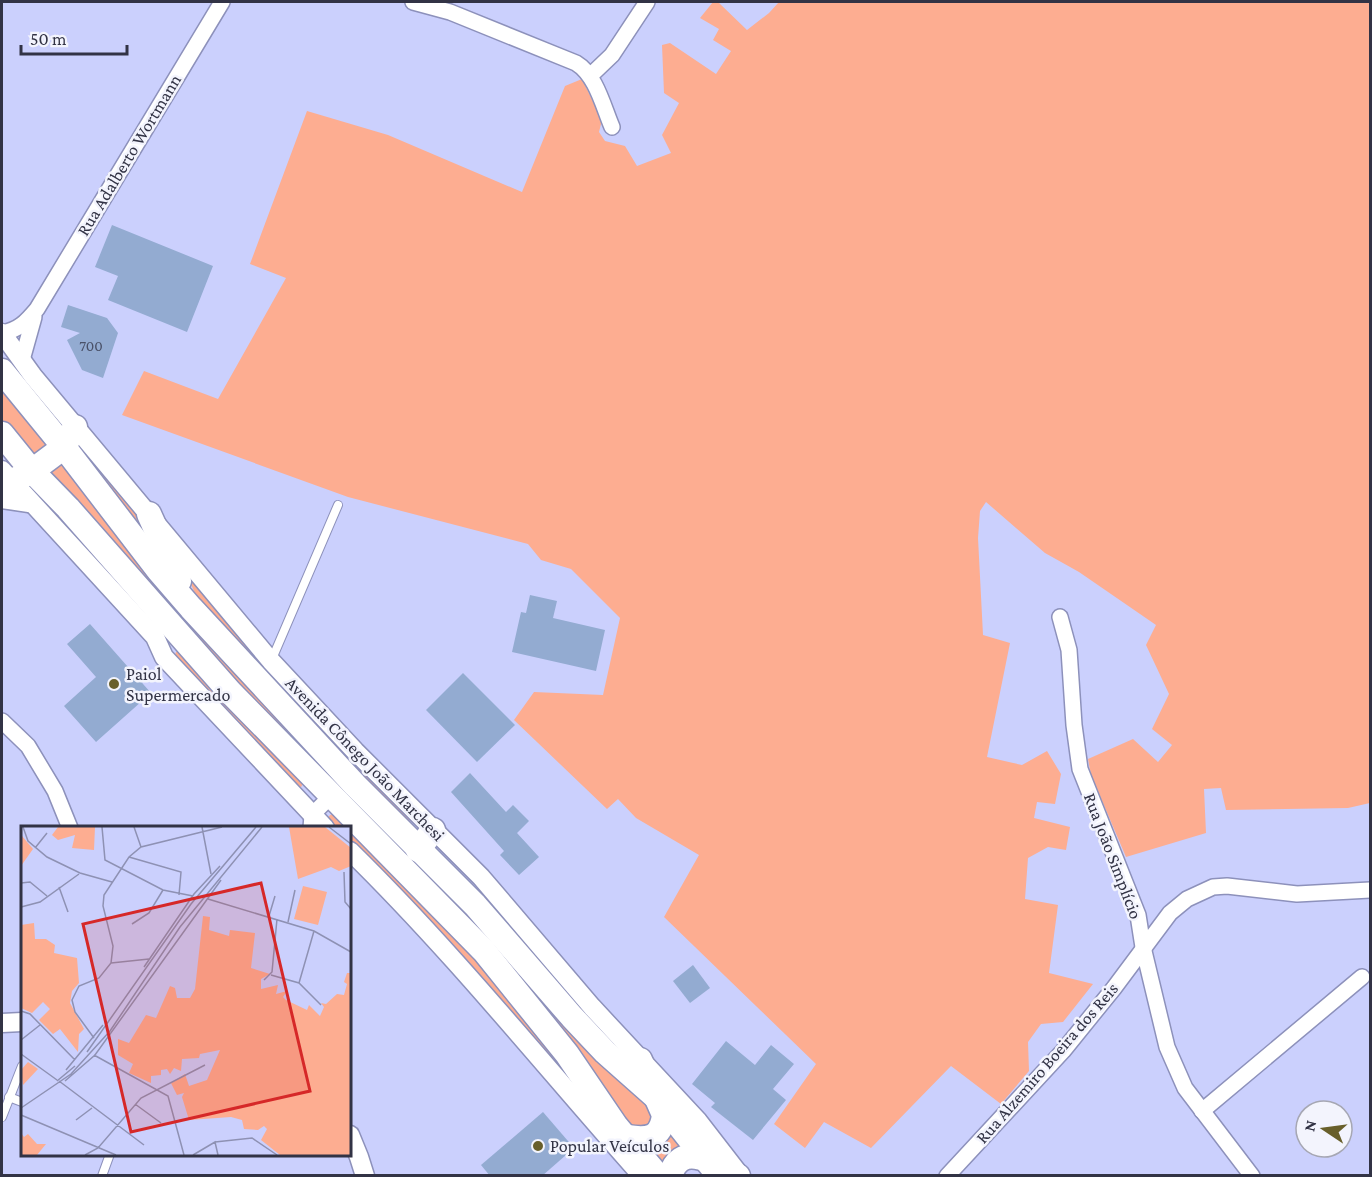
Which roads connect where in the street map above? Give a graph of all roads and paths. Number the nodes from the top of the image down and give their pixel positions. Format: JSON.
{"nodes":[{"id":1,"x":222,"y":2,"type":"edge"},
{"id":2,"x":413,"y":2,"type":"edge"},
{"id":3,"x":647,"y":2,"type":"edge"},
{"id":4,"x":590,"y":76,"type":"junction"},
{"id":5,"x":612,"y":127,"type":"dead end"},
{"id":6,"x":37,"y":309,"type":"junction"},
{"id":7,"x":2,"y":333,"type":"edge"},
{"id":8,"x":12,"y":365,"type":"edge"},
{"id":9,"x":2,"y":434,"type":"edge"},
{"id":10,"x":70,"y":437,"type":"junction"},
{"id":11,"x":9,"y":481,"type":"edge"},
{"id":12,"x":338,"y":505,"type":"dead end"},
{"id":13,"x":149,"y":514,"type":"junction"},
{"id":14,"x":191,"y":608,"type":"junction"},
{"id":15,"x":1060,"y":617,"type":"dead end"},
{"id":16,"x":162,"y":630,"type":"junction"},
{"id":17,"x":271,"y":661,"type":"junction"},
{"id":18,"x":2,"y":721,"type":"edge"},
{"id":19,"x":331,"y":795,"type":"junction"},
{"id":20,"x":312,"y":821,"type":"edge"},
{"id":21,"x":69,"y":826,"type":"edge"},
{"id":22,"x":433,"y":830,"type":"junction"},
{"id":23,"x":418,"y":850,"type":"junction"},
{"id":24,"x":351,"y":852,"type":"edge"},
{"id":25,"x":1371,"y":890,"type":"edge"},
{"id":26,"x":1143,"y":947,"type":"junction"},
{"id":27,"x":1362,"y":977,"type":"dead end"},
{"id":28,"x":21,"y":1022,"type":"edge"},
{"id":29,"x":2,"y":1023,"type":"edge"},
{"id":30,"x":640,"y":1060,"type":"junction"},
{"id":31,"x":21,"y":1068,"type":"edge"},
{"id":32,"x":9,"y":1097,"type":"junction"},
{"id":33,"x":658,"y":1099,"type":"junction"},
{"id":34,"x":21,"y":1102,"type":"edge"},
{"id":35,"x":1202,"y":1111,"type":"junction"},
{"id":36,"x":2,"y":1117,"type":"edge"},
{"id":37,"x":351,"y":1137,"type":"edge"},
{"id":38,"x":627,"y":1137,"type":"junction"},
{"id":39,"x":110,"y":1156,"type":"edge"},
{"id":40,"x":714,"y":1168,"type":"edge"},
{"id":41,"x":102,"y":1176,"type":"edge"},
{"id":42,"x":365,"y":1176,"type":"edge"},
{"id":43,"x":642,"y":1176,"type":"edge"},
{"id":44,"x":658,"y":1176,"type":"edge"},
{"id":45,"x":670,"y":1176,"type":"edge"},
{"id":46,"x":739,"y":1176,"type":"edge"},
{"id":47,"x":947,"y":1176,"type":"edge"},
{"id":48,"x":1252,"y":1176,"type":"edge"}],
"edges":[{"from":1,"to":6,"type":"street","name":"Rua Adalberto Wortmann"},
{"from":2,"to":4,"type":"street"},
{"from":3,"to":4,"type":"street"},
{"from":4,"to":5,"type":"street"},
{"from":6,"to":7,"type":"street","name":"Rua Adalberto Wortmann"},
{"from":6,"to":8,"type":"street","name":"Rua Adalberto Wortmann"},
{"from":7,"to":8,"type":"street","name":"Avenida Cônego João Marchesi"},
{"from":8,"to":10,"type":"main road","name":"Avenida Cônego João Marchesi"},
{"from":9,"to":11,"type":"main road"},
{"from":10,"to":11,"type":"main road"},
{"from":10,"to":13,"type":"street","name":"Avenida Cônego João Marchesi"},
{"from":10,"to":14,"type":"main road","name":"Avenida Cônego João Marchesi"},
{"from":11,"to":16,"type":"street"},
{"from":11,"to":16,"type":"main road"},
{"from":12,"to":17,"type":"lane"},
{"from":13,"to":14,"type":"main road"},
{"from":13,"to":17,"type":"street","name":"Avenida Cônego João Marchesi"},
{"from":14,"to":23,"type":"main road","name":"Avenida Cônego João Marchesi"},
{"from":15,"to":26,"type":"street","name":"Rua João Simplício"},
{"from":16,"to":19,"type":"main road"},
{"from":16,"to":20,"type":"street"},
{"from":17,"to":22,"type":"street","name":"Avenida Cônego João Marchesi"},
{"from":18,"to":21,"type":"street"},
{"from":19,"to":20,"type":"street"},
{"from":19,"to":38,"type":"main road"},
{"from":22,"to":23,"type":"main road"},
{"from":22,"to":30,"type":"street","name":"Avenida Cônego João Marchesi"},
{"from":23,"to":33,"type":"main road","name":"Avenida Cônego João Marchesi"},
{"from":24,"to":43,"type":"street"},
{"from":25,"to":26,"type":"street","name":"Rua Alzemiro Boeira dos Reis"},
{"from":26,"to":35,"type":"street","name":"Rua João Simplício"},
{"from":26,"to":47,"type":"street","name":"Rua Alzemiro Boeira dos Reis"},
{"from":27,"to":35,"type":"street"},
{"from":28,"to":29,"type":"street"},
{"from":30,"to":33,"type":"main road"},
{"from":30,"to":46,"type":"street","name":"Avenida Cônego João Marchesi"},
{"from":31,"to":32,"type":"lane"},
{"from":32,"to":34,"type":"lane"},
{"from":32,"to":36,"type":"lane"},
{"from":33,"to":38,"type":"main road"},
{"from":33,"to":40,"type":"main road","name":"Avenida Cônego João Marchesi"},
{"from":35,"to":48,"type":"street","name":"Rua João Simplício"},
{"from":37,"to":42,"type":"street"},
{"from":38,"to":44,"type":"main road"},
{"from":39,"to":41,"type":"lane"},
{"from":40,"to":45,"type":"main road"},
{"from":40,"to":46,"type":"main road"}]}
